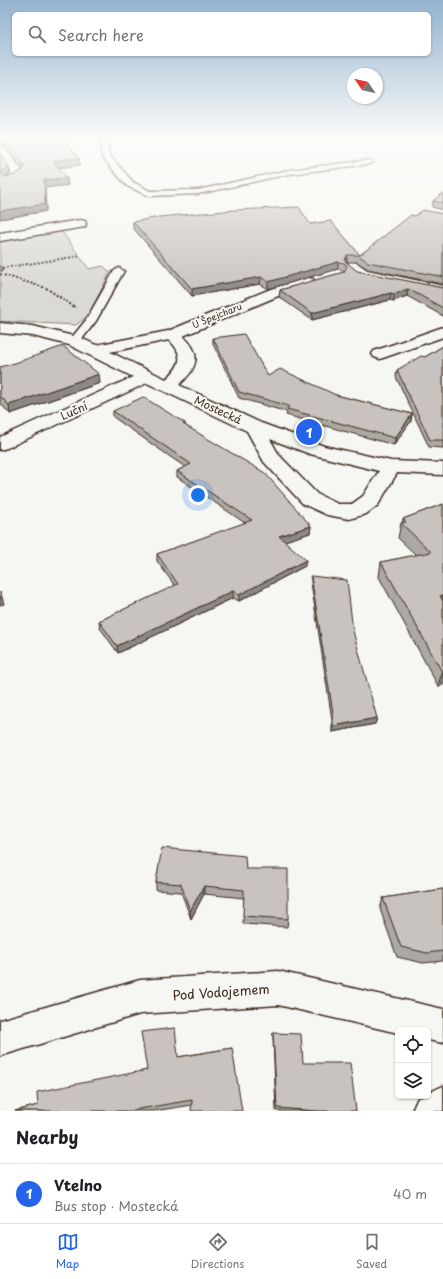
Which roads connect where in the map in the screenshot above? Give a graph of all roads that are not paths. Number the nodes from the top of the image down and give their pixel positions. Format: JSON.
{"nodes":[{"id":1,"x":141,"y":190,"type":"edge"},
{"id":2,"x":208,"y":190,"type":"edge"},
{"id":3,"x":80,"y":224,"type":"dead end"},
{"id":4,"x":0,"y":237,"type":"edge"},
{"id":5,"x":352,"y":266,"type":"edge"},
{"id":6,"x":119,"y":271,"type":"dead end"},
{"id":7,"x":323,"y":278,"type":"edge"},
{"id":8,"x":443,"y":290,"type":"edge"},
{"id":9,"x":0,"y":328,"type":"edge"},
{"id":10,"x":443,"y":332,"type":"edge"},
{"id":11,"x":172,"y":335,"type":"junction"},
{"id":12,"x":75,"y":341,"type":"junction"},
{"id":13,"x":95,"y":350,"type":"junction"},
{"id":14,"x":380,"y":354,"type":"dead end"},
{"id":15,"x":147,"y":377,"type":"junction"},
{"id":16,"x":168,"y":387,"type":"junction"},
{"id":17,"x":254,"y":427,"type":"junction"},
{"id":18,"x":0,"y":444,"type":"edge"},
{"id":19,"x":391,"y":467,"type":"junction"},
{"id":20,"x":443,"y":468,"type":"edge"},
{"id":21,"x":443,"y":1026,"type":"edge"},
{"id":22,"x":0,"y":1038,"type":"edge"},
{"id":23,"x":443,"y":1105,"type":"edge"},
{"id":24,"x":431,"y":1111,"type":"edge"}],
"edges":[{"from":1,"to":2,"type":"lane"},
{"from":3,"to":4,"type":"street"},
{"from":5,"to":8,"type":"street"},
{"from":6,"to":12,"type":"lane"},
{"from":7,"to":11,"type":"street","name":"U Špejcharu"},
{"from":9,"to":12,"type":"street","name":"Mostecká"},
{"from":10,"to":14,"type":"street"},
{"from":11,"to":13,"type":"street","name":"U Špejcharu"},
{"from":11,"to":16,"type":"street"},
{"from":12,"to":13,"type":"street","name":"Mostecká"},
{"from":13,"to":15,"type":"street","name":"Mostecká"},
{"from":15,"to":16,"type":"street","name":"Mostecká"},
{"from":15,"to":18,"type":"street","name":"Luční"},
{"from":16,"to":17,"type":"street","name":"Mostecká"},
{"from":17,"to":19,"type":"street","name":"Mostecká"},
{"from":17,"to":19,"type":"street"},
{"from":19,"to":20,"type":"street","name":"Mostecká"},
{"from":21,"to":22,"type":"street","name":"Pod Vodojemem"},
{"from":23,"to":24,"type":"street"}]}
